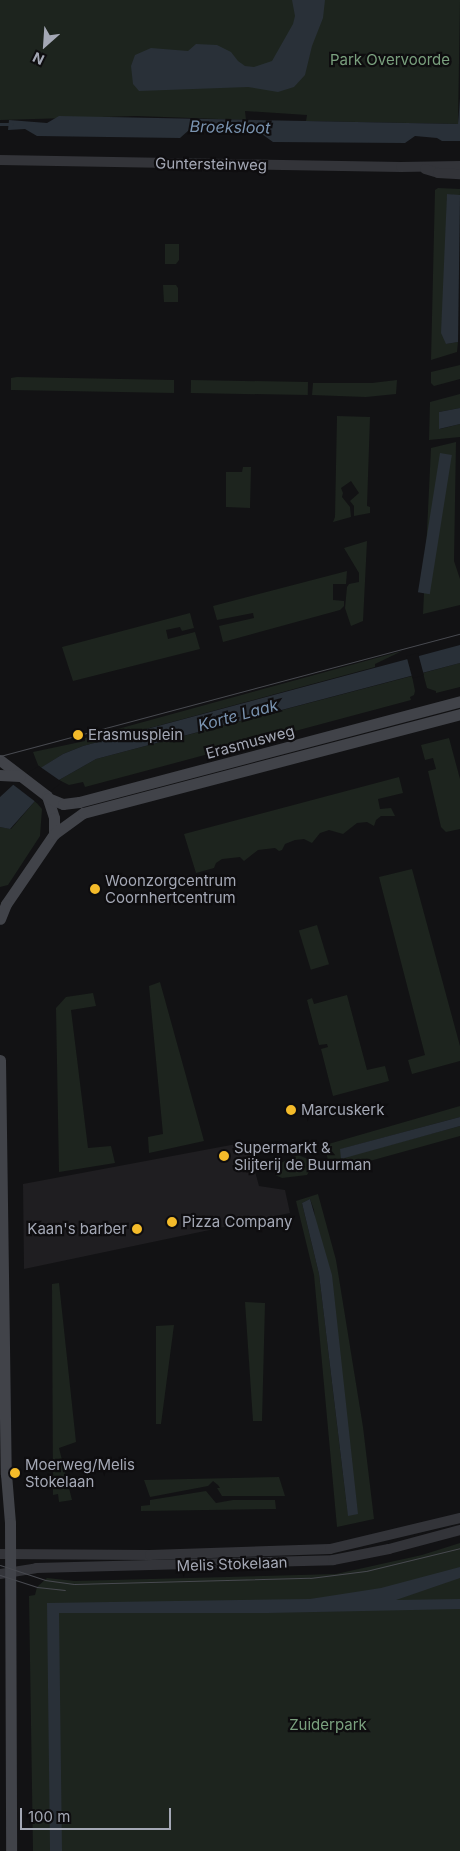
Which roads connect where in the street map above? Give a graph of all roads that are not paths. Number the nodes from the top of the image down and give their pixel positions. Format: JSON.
{"nodes":[{"id":1,"x":0,"y":160,"type":"edge"},
{"id":2,"x":460,"y":166,"type":"edge"},
{"id":3,"x":421,"y":168,"type":"junction"},
{"id":4,"x":460,"y":174,"type":"edge"},
{"id":5,"x":460,"y":700,"type":"edge"},
{"id":6,"x":460,"y":714,"type":"edge"},
{"id":7,"x":0,"y":760,"type":"edge"},
{"id":8,"x":0,"y":775,"type":"edge"},
{"id":9,"x":20,"y":776,"type":"junction"},
{"id":10,"x":47,"y":797,"type":"junction"},
{"id":11,"x":54,"y":834,"type":"junction"},
{"id":12,"x":14,"y":894,"type":"junction"},
{"id":13,"x":0,"y":896,"type":"edge"},
{"id":14,"x":0,"y":919,"type":"edge"},
{"id":15,"x":0,"y":1060,"type":"edge"},
{"id":16,"x":460,"y":1518,"type":"edge"},
{"id":17,"x":460,"y":1530,"type":"edge"},
{"id":18,"x":5,"y":1554,"type":"edge"},
{"id":19,"x":5,"y":1574,"type":"edge"},
{"id":20,"x":11,"y":1851,"type":"edge"}],
"edges":[{"from":1,"to":3,"type":"street","name":"Guntersteinweg"},
{"from":2,"to":3,"type":"street","name":"Guntersteinweg"},
{"from":3,"to":4,"type":"street","name":"Guntersteinweg"},
{"from":5,"to":10,"type":"main road","name":"Erasmusweg"},
{"from":6,"to":11,"type":"main road","name":"Erasmusweg"},
{"from":7,"to":9,"type":"main road"},
{"from":8,"to":9,"type":"main road"},
{"from":9,"to":10,"type":"main road"},
{"from":10,"to":11,"type":"main road"},
{"from":11,"to":12,"type":"main road"},
{"from":12,"to":13,"type":"main road"},
{"from":12,"to":14,"type":"main road"},
{"from":15,"to":18,"type":"main road"},
{"from":16,"to":18,"type":"street","name":"Melis Stokelaan"},
{"from":17,"to":19,"type":"street","name":"Melis Stokelaan"},
{"from":18,"to":19,"type":"main road"},
{"from":19,"to":20,"type":"main road"}]}
